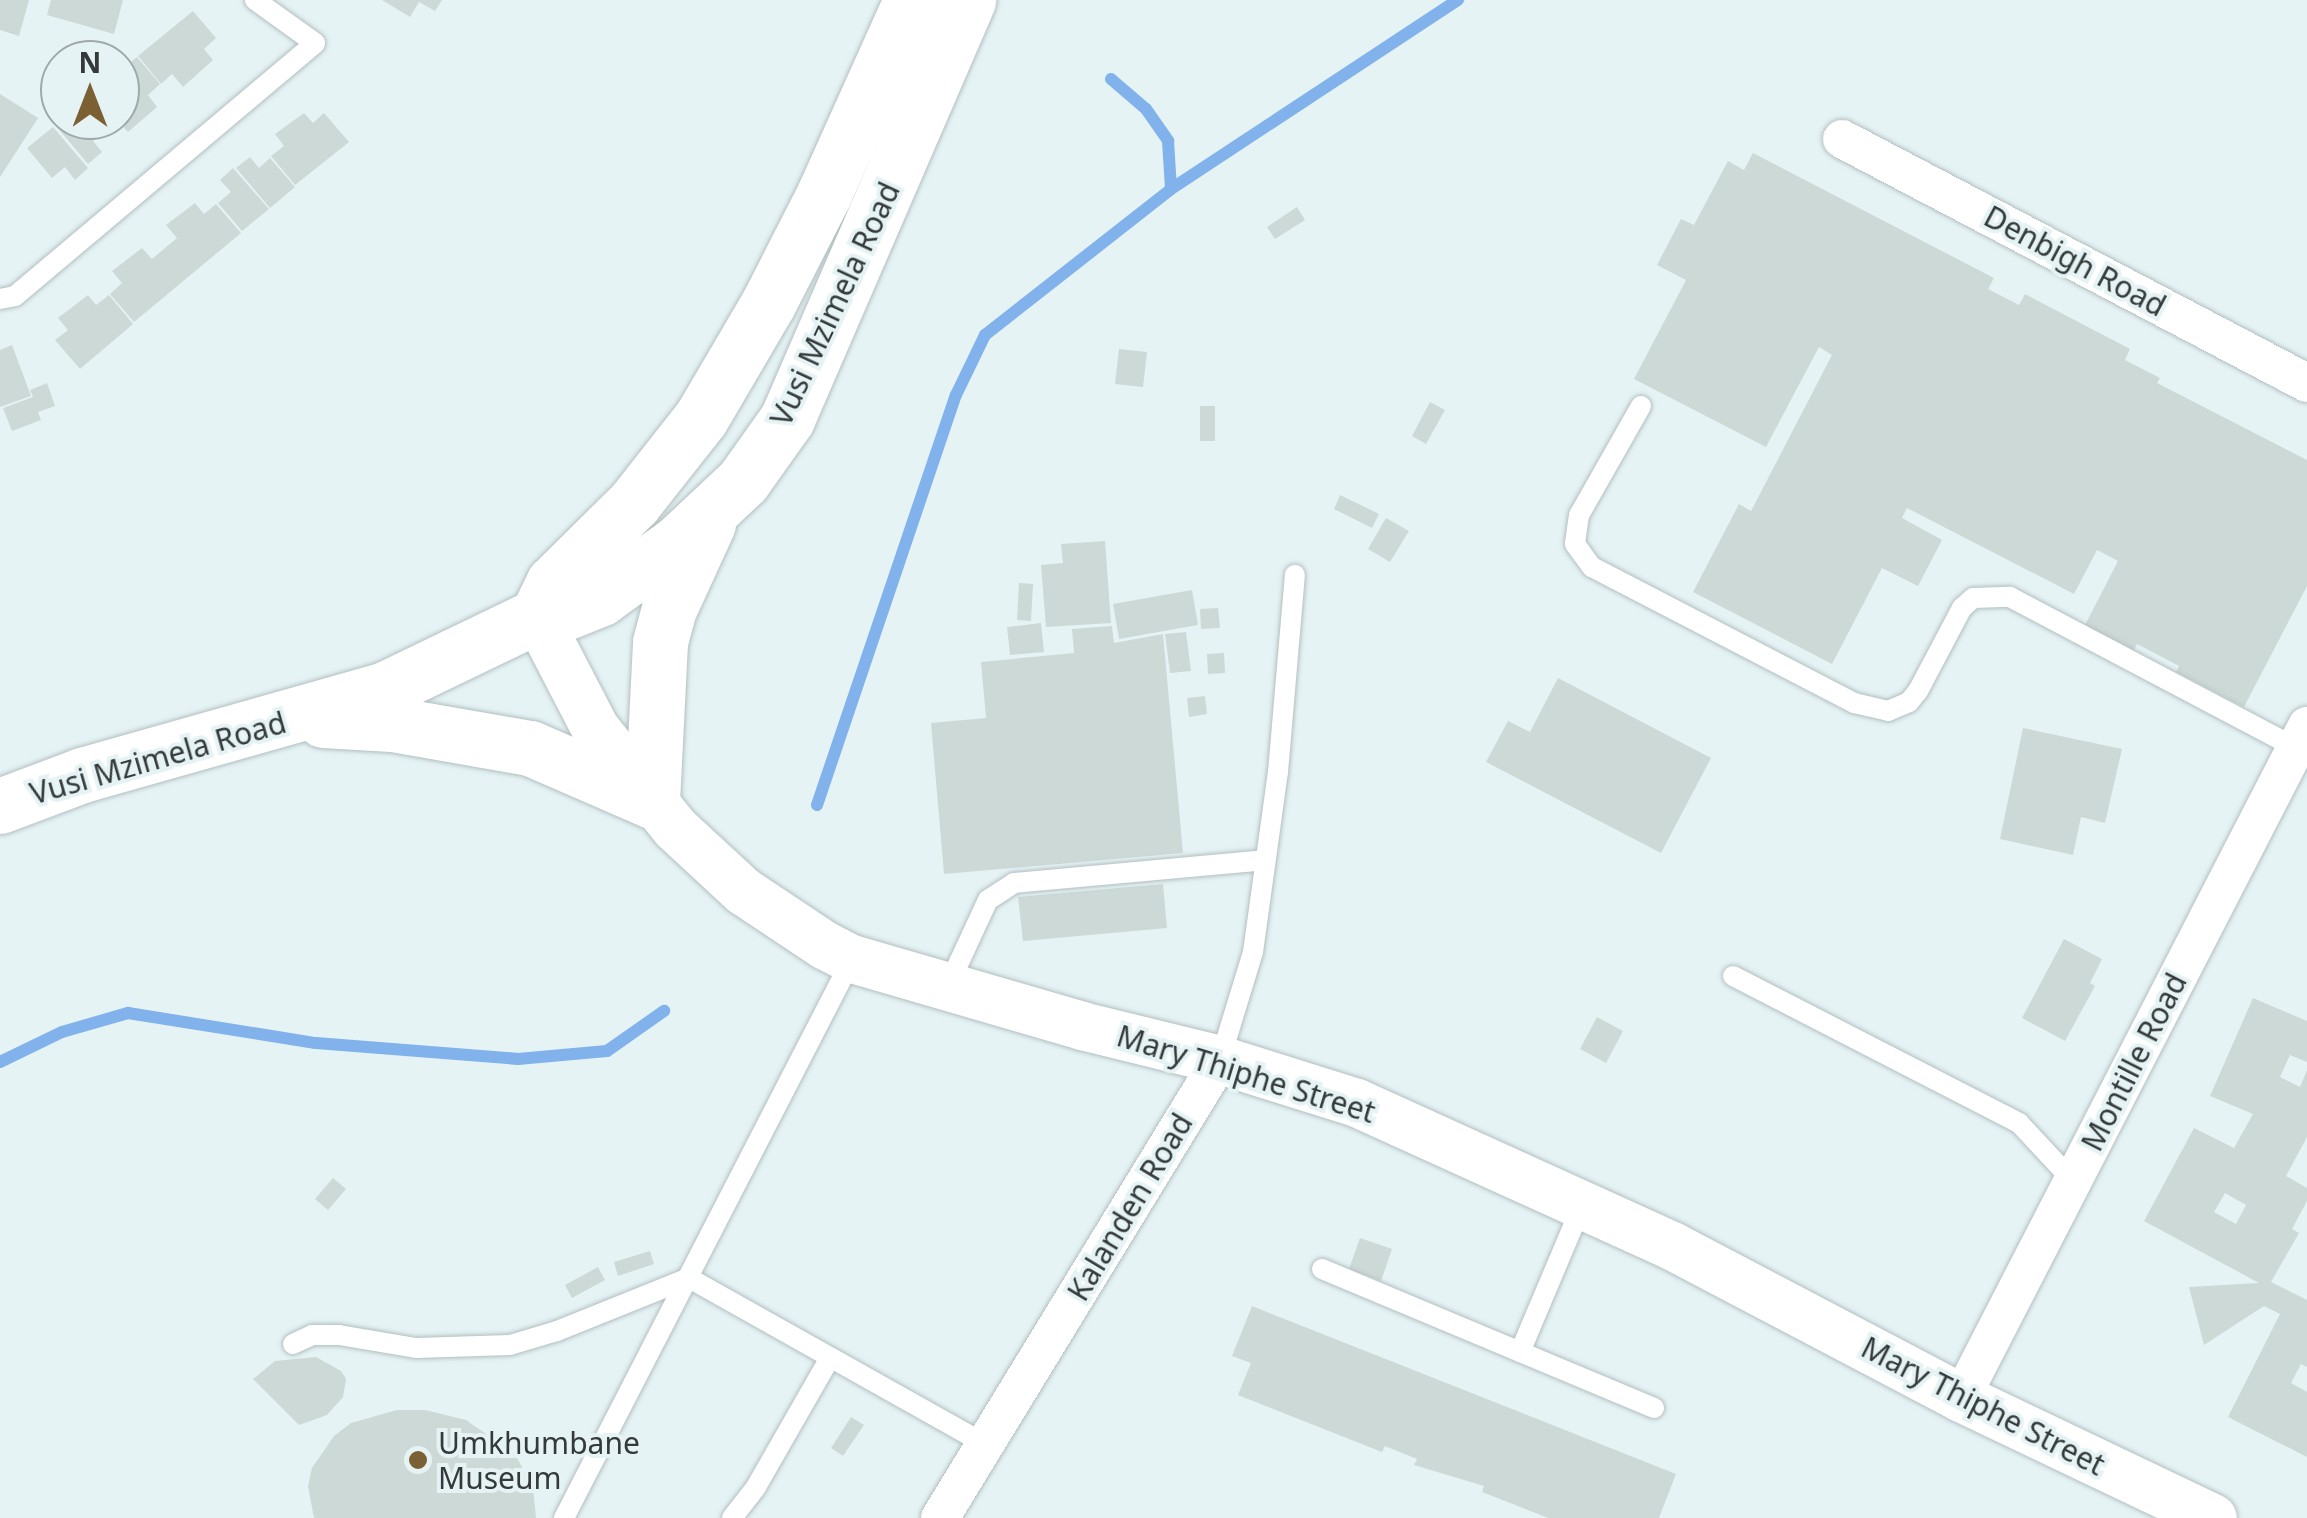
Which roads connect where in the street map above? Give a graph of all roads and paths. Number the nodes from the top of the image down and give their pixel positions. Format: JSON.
{"nodes":[{"id":1,"x":255,"y":0,"type":"edge"},
{"id":2,"x":911,"y":0,"type":"edge"},
{"id":3,"x":968,"y":0,"type":"edge"},
{"id":4,"x":1842,"y":138,"type":"dead end"},
{"id":5,"x":0,"y":299,"type":"edge"},
{"id":6,"x":2307,"y":383,"type":"edge"},
{"id":7,"x":1641,"y":406,"type":"dead end"},
{"id":8,"x":716,"y":508,"type":"junction"},
{"id":9,"x":1295,"y":574,"type":"dead end"},
{"id":10,"x":537,"y":616,"type":"junction"},
{"id":11,"x":295,"y":718,"type":"junction"},
{"id":12,"x":2301,"y":737,"type":"edge"},
{"id":13,"x":652,"y":801,"type":"junction"},
{"id":14,"x":0,"y":806,"type":"edge"},
{"id":15,"x":1265,"y":860,"type":"junction"},
{"id":16,"x":852,"y":958,"type":"junction"},
{"id":17,"x":1733,"y":976,"type":"dead end"},
{"id":18,"x":948,"y":986,"type":"junction"},
{"id":19,"x":1220,"y":1060,"type":"junction"},
{"id":20,"x":2072,"y":1181,"type":"junction"},
{"id":21,"x":1582,"y":1206,"type":"junction"},
{"id":22,"x":1322,"y":1269,"type":"dead end"},
{"id":23,"x":689,"y":1278,"type":"junction"},
{"id":24,"x":293,"y":1344,"type":"dead end"},
{"id":25,"x":1520,"y":1352,"type":"junction"},
{"id":26,"x":830,"y":1358,"type":"junction"},
{"id":27,"x":1961,"y":1398,"type":"junction"},
{"id":28,"x":1654,"y":1408,"type":"dead end"},
{"id":29,"x":985,"y":1444,"type":"junction"},
{"id":30,"x":2162,"y":1508,"type":"edge"},
{"id":31,"x":564,"y":1518,"type":"edge"},
{"id":32,"x":732,"y":1518,"type":"edge"},
{"id":33,"x":940,"y":1518,"type":"edge"},
{"id":34,"x":2213,"y":1518,"type":"edge"}],
"edges":[{"from":1,"to":5,"type":"lane"},
{"from":2,"to":10,"type":"main road","name":"Vusi Mzimela Road"},
{"from":3,"to":8,"type":"main road","name":"Vusi Mzimela Road"},
{"from":4,"to":6,"type":"street","name":"Denbigh Road"},
{"from":7,"to":12,"type":"lane"},
{"from":8,"to":10,"type":"main road","name":"Vusi Mzimela Road"},
{"from":8,"to":13,"type":"main road"},
{"from":9,"to":15,"type":"lane","name":"Kalanden Road"},
{"from":10,"to":11,"type":"main road","name":"Vusi Mzimela Road"},
{"from":10,"to":13,"type":"street","name":"Mary Thiphe Street"},
{"from":11,"to":13,"type":"main road"},
{"from":11,"to":14,"type":"main road","name":"Vusi Mzimela Road"},
{"from":12,"to":20,"type":"street","name":"Montille Road"},
{"from":13,"to":16,"type":"street","name":"Mary Thiphe Street"},
{"from":15,"to":18,"type":"lane"},
{"from":15,"to":19,"type":"lane","name":"Kalanden Road"},
{"from":16,"to":18,"type":"street","name":"Mary Thiphe Street"},
{"from":16,"to":23,"type":"lane"},
{"from":17,"to":20,"type":"lane"},
{"from":18,"to":19,"type":"street","name":"Mary Thiphe Street"},
{"from":19,"to":21,"type":"street","name":"Mary Thiphe Street"},
{"from":19,"to":29,"type":"street","name":"Kalanden Road"},
{"from":20,"to":27,"type":"street","name":"Montille Road"},
{"from":21,"to":25,"type":"lane"},
{"from":21,"to":27,"type":"street","name":"Mary Thiphe Street"},
{"from":22,"to":25,"type":"lane"},
{"from":23,"to":24,"type":"lane"},
{"from":23,"to":26,"type":"lane"},
{"from":23,"to":31,"type":"lane"},
{"from":25,"to":28,"type":"lane"},
{"from":26,"to":29,"type":"lane"},
{"from":26,"to":32,"type":"lane"},
{"from":27,"to":30,"type":"street","name":"Mary Thiphe Street"},
{"from":29,"to":33,"type":"street","name":"Kalanden Road"},
{"from":30,"to":34,"type":"street","name":"Mary Thiphe Street"}]}
